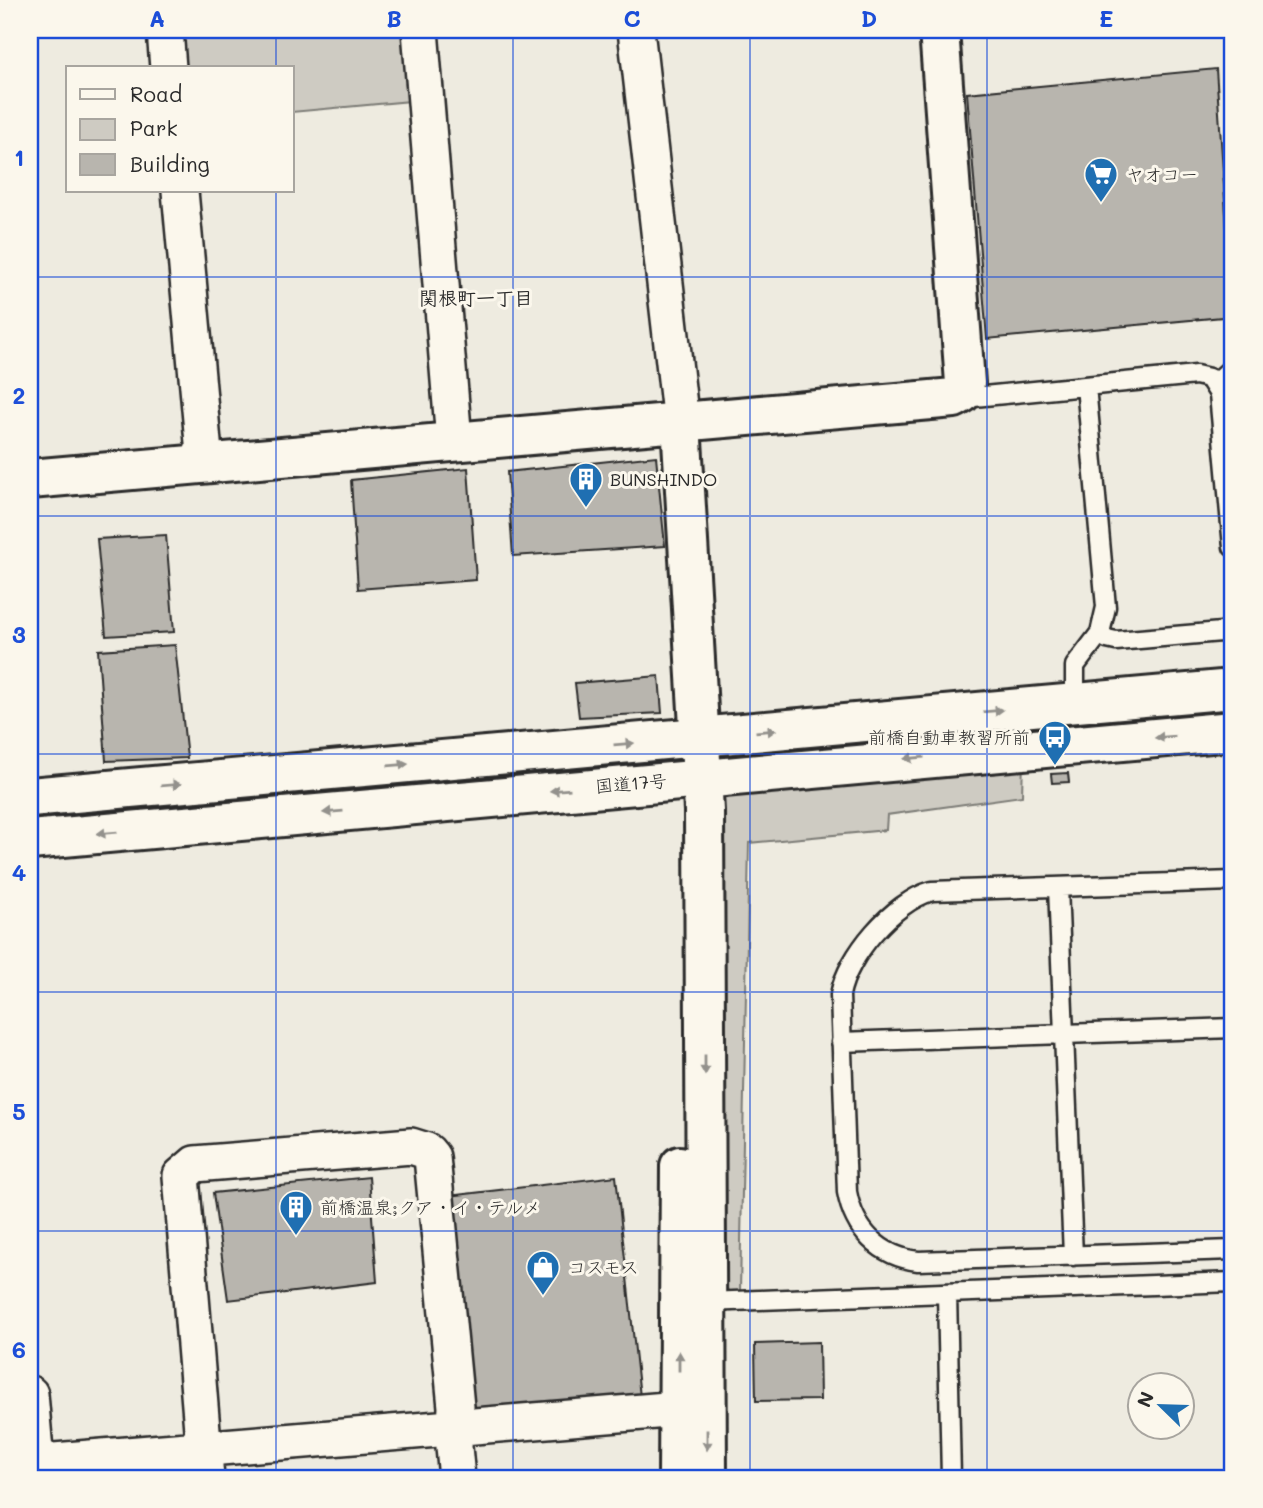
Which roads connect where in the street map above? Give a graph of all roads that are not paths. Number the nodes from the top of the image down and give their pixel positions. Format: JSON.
{"nodes":[{"id":1,"x":165,"y":30,"type":"edge"},
{"id":2,"x":420,"y":30,"type":"edge"},
{"id":3,"x":636,"y":30,"type":"edge"},
{"id":4,"x":939,"y":30,"type":"edge"},
{"id":5,"x":168,"y":66,"type":"edge"},
{"id":6,"x":180,"y":192,"type":"edge"},
{"id":7,"x":1233,"y":367,"type":"edge"},
{"id":8,"x":1215,"y":383,"type":"junction"},
{"id":9,"x":1086,"y":386,"type":"junction"},
{"id":10,"x":961,"y":394,"type":"junction"},
{"id":11,"x":681,"y":423,"type":"junction"},
{"id":12,"x":454,"y":441,"type":"junction"},
{"id":13,"x":205,"y":464,"type":"junction"},
{"id":14,"x":30,"y":479,"type":"edge"},
{"id":15,"x":1233,"y":547,"type":"edge"},
{"id":16,"x":1233,"y":631,"type":"edge"},
{"id":17,"x":1100,"y":633,"type":"junction"},
{"id":18,"x":1233,"y":690,"type":"edge"},
{"id":19,"x":1075,"y":703,"type":"junction"},
{"id":20,"x":1233,"y":731,"type":"edge"},
{"id":21,"x":698,"y":737,"type":"junction"},
{"id":22,"x":701,"y":777,"type":"junction"},
{"id":23,"x":30,"y":797,"type":"edge"},
{"id":24,"x":30,"y":840,"type":"edge"},
{"id":25,"x":1233,"y":880,"type":"edge"},
{"id":26,"x":1058,"y":887,"type":"junction"},
{"id":27,"x":1233,"y":1028,"type":"edge"},
{"id":28,"x":1064,"y":1035,"type":"junction"},
{"id":29,"x":841,"y":1042,"type":"junction"},
{"id":30,"x":1233,"y":1250,"type":"edge"},
{"id":31,"x":1073,"y":1256,"type":"junction"},
{"id":32,"x":1233,"y":1282,"type":"edge"},
{"id":33,"x":947,"y":1293,"type":"junction"},
{"id":34,"x":707,"y":1302,"type":"junction"},
{"id":35,"x":30,"y":1394,"type":"edge"},
{"id":36,"x":679,"y":1409,"type":"junction"},
{"id":37,"x":455,"y":1428,"type":"junction"},
{"id":38,"x":204,"y":1462,"type":"edge"},
{"id":39,"x":33,"y":1463,"type":"edge"},
{"id":40,"x":457,"y":1478,"type":"edge"},
{"id":41,"x":678,"y":1478,"type":"edge"},
{"id":42,"x":706,"y":1478,"type":"edge"},
{"id":43,"x":951,"y":1478,"type":"edge"}],
"edges":[{"from":1,"to":5,"type":"street"},
{"from":2,"to":12,"type":"street"},
{"from":3,"to":11,"type":"street"},
{"from":4,"to":10,"type":"main road"},
{"from":6,"to":13,"type":"street"},
{"from":7,"to":8,"type":"lane"},
{"from":8,"to":9,"type":"lane"},
{"from":8,"to":15,"type":"lane"},
{"from":9,"to":10,"type":"lane"},
{"from":9,"to":17,"type":"lane"},
{"from":10,"to":11,"type":"main road"},
{"from":11,"to":12,"type":"main road"},
{"from":11,"to":21,"type":"main road"},
{"from":12,"to":13,"type":"main road"},
{"from":13,"to":14,"type":"main road"},
{"from":16,"to":17,"type":"lane"},
{"from":17,"to":19,"type":"lane"},
{"from":18,"to":19,"type":"main road"},
{"from":21,"to":19,"type":"main road","one_way":true},
{"from":20,"to":22,"type":"main road","name":"国道17号","one_way":true},
{"from":21,"to":22,"type":"main road"},
{"from":23,"to":21,"type":"main road","one_way":true},
{"from":22,"to":24,"type":"main road","name":"国道17号","one_way":true},
{"from":22,"to":34,"type":"main road","one_way":true},
{"from":36,"to":22,"type":"main road","one_way":true},
{"from":25,"to":26,"type":"lane"},
{"from":26,"to":28,"type":"lane"},
{"from":26,"to":29,"type":"lane"},
{"from":27,"to":28,"type":"lane"},
{"from":28,"to":29,"type":"lane"},
{"from":28,"to":31,"type":"lane"},
{"from":29,"to":31,"type":"lane"},
{"from":30,"to":31,"type":"lane"},
{"from":32,"to":33,"type":"lane"},
{"from":33,"to":34,"type":"lane"},
{"from":33,"to":43,"type":"lane"},
{"from":34,"to":42,"type":"main road","one_way":true},
{"from":35,"to":39,"type":"street"},
{"from":36,"to":37,"type":"street"},
{"from":36,"to":41,"type":"main road"},
{"from":37,"to":38,"type":"street"},
{"from":37,"to":38,"type":"street"},
{"from":37,"to":40,"type":"street"},
{"from":38,"to":39,"type":"street"}]}
